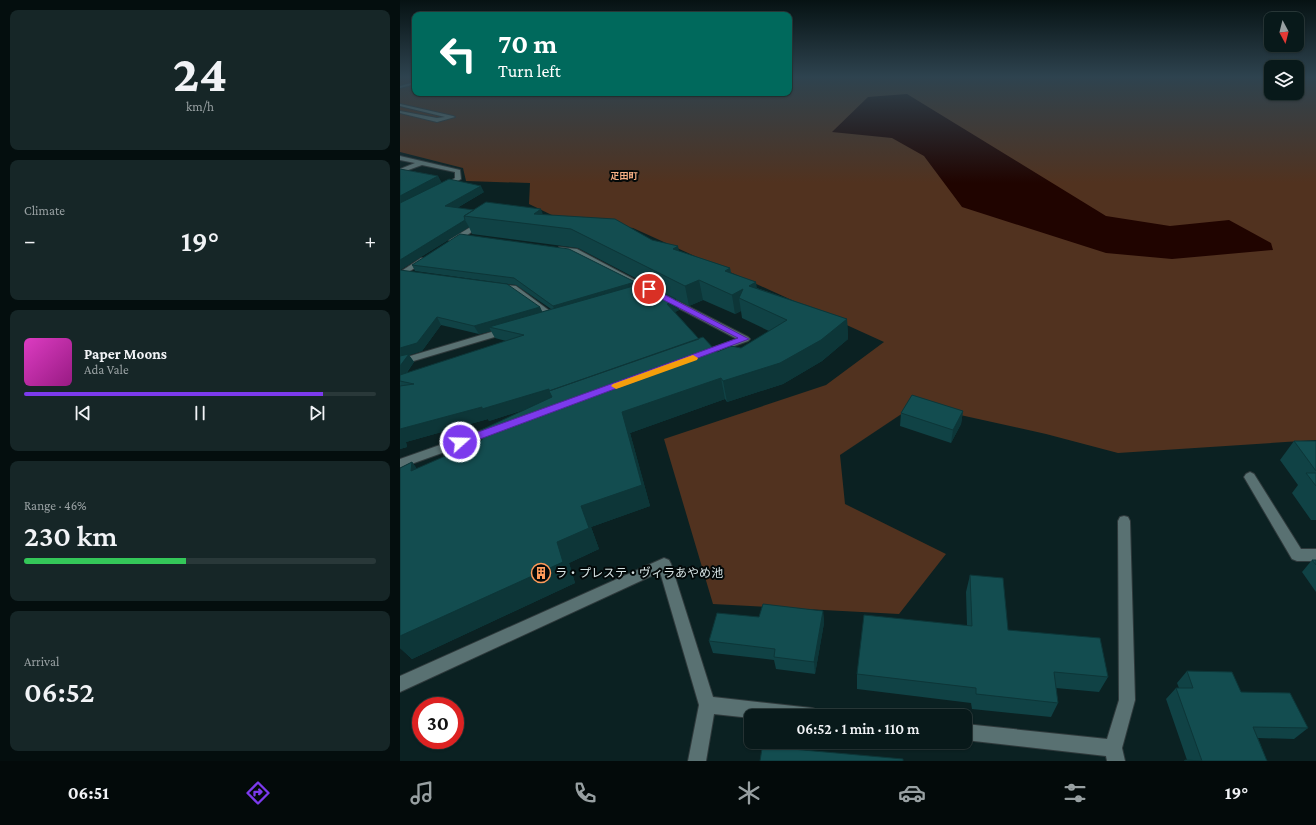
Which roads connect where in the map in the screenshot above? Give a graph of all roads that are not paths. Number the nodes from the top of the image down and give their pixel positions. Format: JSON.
{"nodes":[{"id":1,"x":402,"y":113,"type":"edge"},
{"id":2,"x":428,"y":113,"type":"edge"},
{"id":3,"x":400,"y":158,"type":"edge"},
{"id":4,"x":421,"y":163,"type":"junction"},
{"id":5,"x":400,"y":171,"type":"edge"},
{"id":6,"x":438,"y":189,"type":"edge"},
{"id":7,"x":489,"y":218,"type":"edge"},
{"id":8,"x":460,"y":236,"type":"junction"},
{"id":9,"x":475,"y":238,"type":"edge"},
{"id":10,"x":448,"y":244,"type":"edge"},
{"id":11,"x":551,"y":248,"type":"edge"},
{"id":12,"x":429,"y":256,"type":"edge"},
{"id":13,"x":402,"y":274,"type":"edge"},
{"id":14,"x":419,"y":275,"type":"edge"},
{"id":15,"x":489,"y":284,"type":"edge"},
{"id":16,"x":649,"y":289,"type":"junction"},
{"id":17,"x":634,"y":294,"type":"edge"},
{"id":18,"x":540,"y":321,"type":"edge"},
{"id":19,"x":513,"y":329,"type":"edge"},
{"id":20,"x":693,"y":358,"type":"edge"},
{"id":21,"x":400,"y":362,"type":"edge"},
{"id":22,"x":505,"y":426,"type":"edge"},
{"id":23,"x":400,"y":464,"type":"edge"},
{"id":24,"x":1250,"y":477,"type":"dead end"},
{"id":25,"x":1124,"y":521,"type":"dead end"},
{"id":26,"x":1316,"y":555,"type":"edge"},
{"id":27,"x":400,"y":684,"type":"edge"},
{"id":28,"x":707,"y":705,"type":"junction"},
{"id":29,"x":745,"y":709,"type":"edge"},
{"id":30,"x":972,"y":733,"type":"edge"},
{"id":31,"x":1115,"y":754,"type":"edge"},
{"id":32,"x":697,"y":761,"type":"edge"}],
"edges":[{"from":1,"to":2,"type":"street"},
{"from":3,"to":4,"type":"street"},
{"from":4,"to":5,"type":"street"},
{"from":4,"to":6,"type":"street"},
{"from":7,"to":8,"type":"street"},
{"from":8,"to":9,"type":"street"},
{"from":8,"to":10,"type":"street"},
{"from":11,"to":16,"type":"street"},
{"from":12,"to":13,"type":"street"},
{"from":13,"to":14,"type":"street"},
{"from":15,"to":18,"type":"street"},
{"from":16,"to":17,"type":"street"},
{"from":16,"to":20,"type":"street"},
{"from":19,"to":21,"type":"street"},
{"from":22,"to":23,"type":"street"},
{"from":24,"to":26,"type":"street"},
{"from":25,"to":31,"type":"street"},
{"from":27,"to":28,"type":"street"},
{"from":28,"to":29,"type":"street"},
{"from":28,"to":32,"type":"street"},
{"from":30,"to":31,"type":"street"}]}
